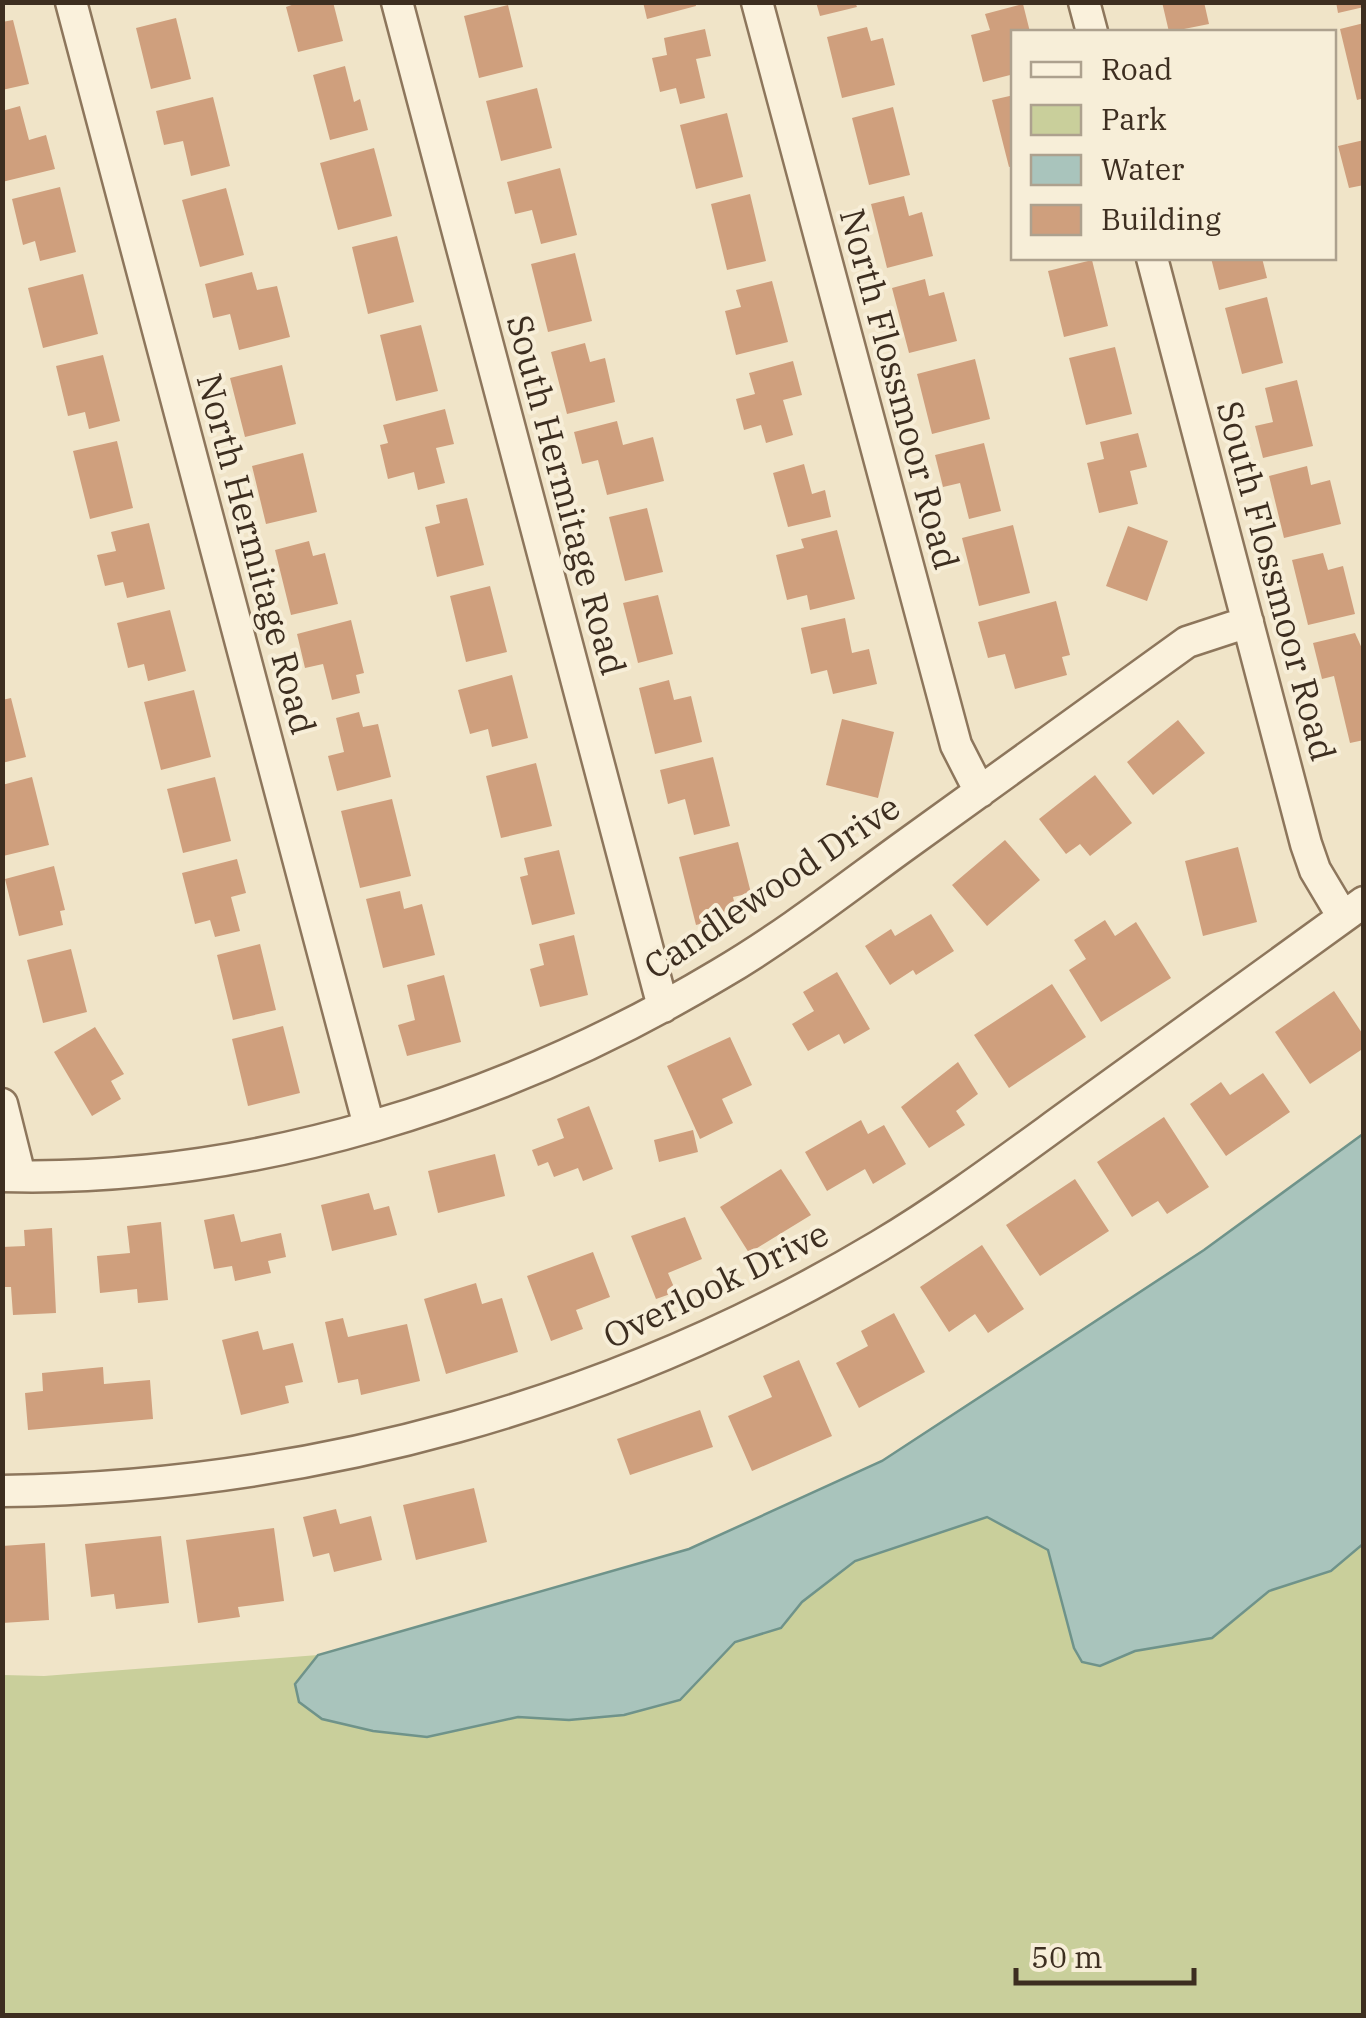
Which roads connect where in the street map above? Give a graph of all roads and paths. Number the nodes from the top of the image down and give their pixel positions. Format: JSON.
{"nodes":[{"id":1,"x":71,"y":2,"type":"edge"},
{"id":2,"x":397,"y":2,"type":"edge"},
{"id":3,"x":757,"y":2,"type":"edge"},
{"id":4,"x":1084,"y":2,"type":"edge"},
{"id":5,"x":1091,"y":30,"type":"edge"},
{"id":6,"x":1153,"y":260,"type":"edge"},
{"id":7,"x":1248,"y":622,"type":"junction"},
{"id":8,"x":980,"y":792,"type":"junction"},
{"id":9,"x":1354,"y":909,"type":"edge"},
{"id":10,"x":663,"y":1006,"type":"junction"},
{"id":11,"x":2,"y":1104,"type":"edge"},
{"id":12,"x":369,"y":1126,"type":"junction"},
{"id":13,"x":11,"y":1176,"type":"edge"},
{"id":14,"x":2,"y":1492,"type":"edge"}],
"edges":[{"from":1,"to":12,"type":"street","name":"North Hermitage Road"},
{"from":2,"to":10,"type":"street","name":"South Hermitage Road"},
{"from":3,"to":8,"type":"street","name":"North Flossmoor Road"},
{"from":4,"to":5,"type":"street"},
{"from":6,"to":7,"type":"street","name":"South Flossmoor Road"},
{"from":7,"to":8,"type":"street","name":"Candlewood Drive"},
{"from":7,"to":9,"type":"street","name":"South Flossmoor Road"},
{"from":8,"to":10,"type":"street","name":"Candlewood Drive"},
{"from":9,"to":14,"type":"street","name":"Overlook Drive"},
{"from":10,"to":12,"type":"street","name":"Candlewood Drive"},
{"from":11,"to":13,"type":"street"},
{"from":12,"to":13,"type":"street","name":"Candlewood Drive"}]}
